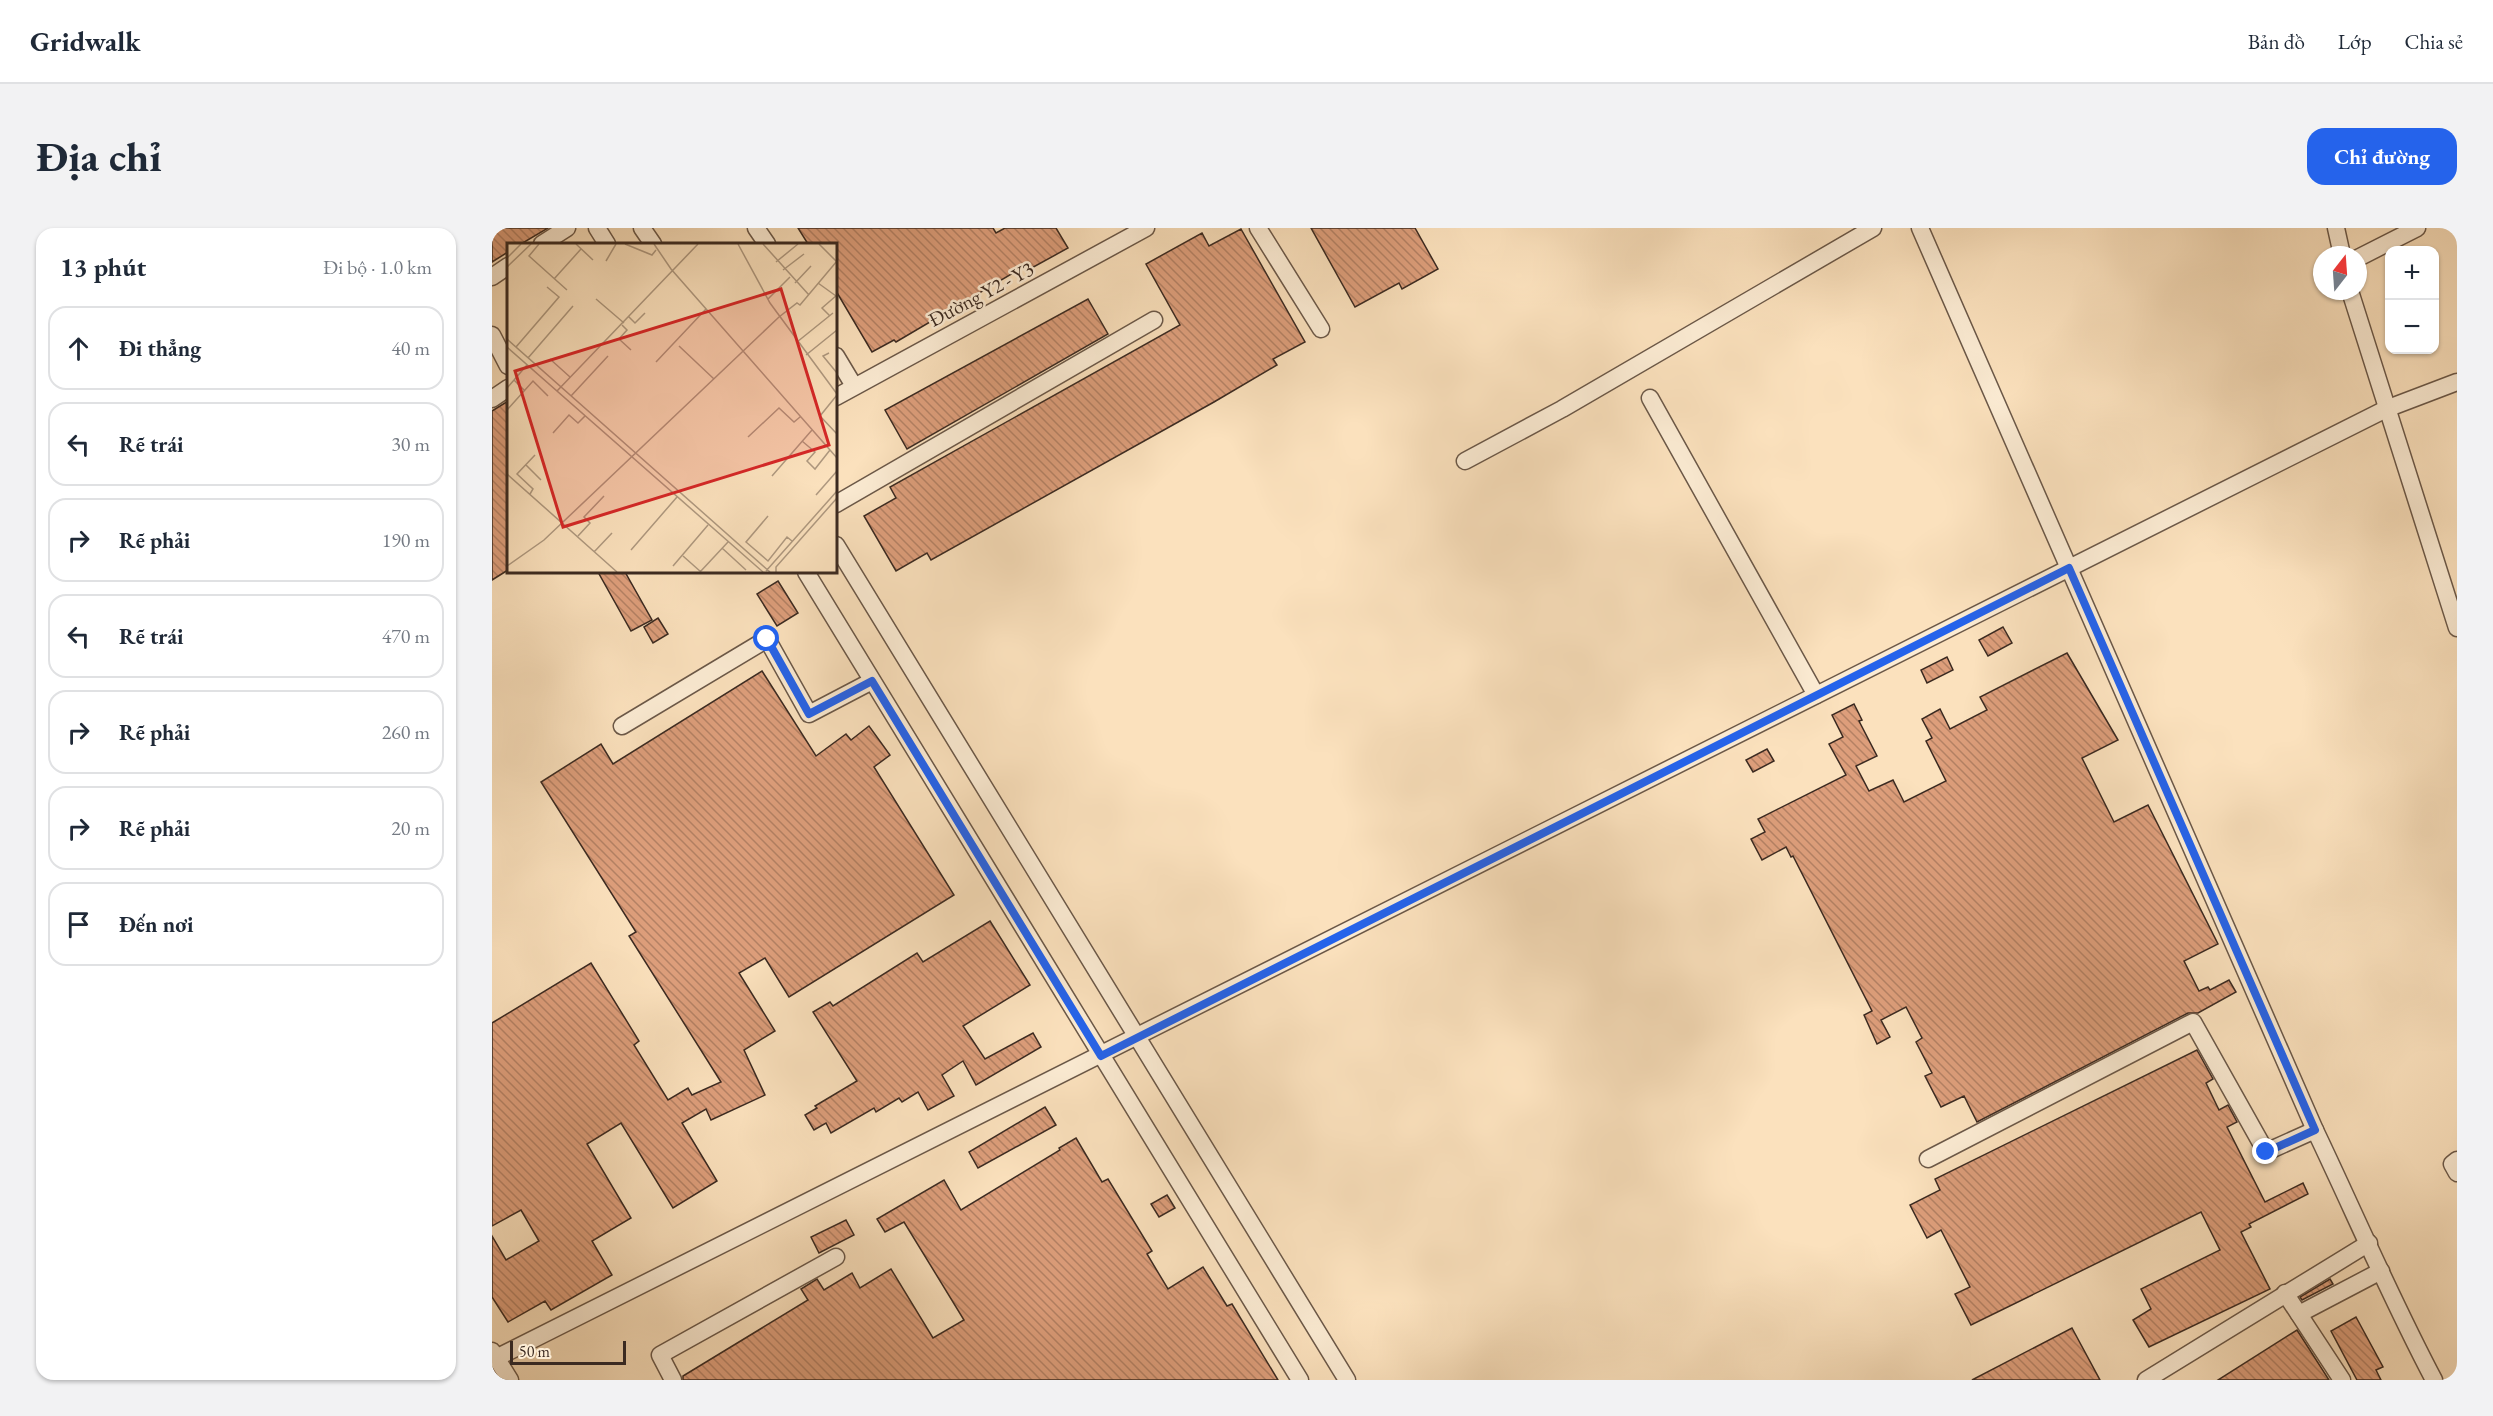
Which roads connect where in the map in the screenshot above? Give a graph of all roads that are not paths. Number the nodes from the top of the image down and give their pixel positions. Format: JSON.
{"nodes":[{"id":1,"x":567,"y":228,"type":"edge"},
{"id":2,"x":597,"y":228,"type":"edge"},
{"id":3,"x":642,"y":228,"type":"edge"},
{"id":4,"x":756,"y":228,"type":"edge"},
{"id":5,"x":1146,"y":228,"type":"edge"},
{"id":6,"x":1258,"y":228,"type":"edge"},
{"id":7,"x":1873,"y":228,"type":"edge"},
{"id":8,"x":1920,"y":228,"type":"edge"},
{"id":9,"x":2336,"y":228,"type":"edge"},
{"id":10,"x":2417,"y":228,"type":"edge"},
{"id":11,"x":544,"y":243,"type":"edge"},
{"id":12,"x":606,"y":243,"type":"edge"},
{"id":13,"x":652,"y":243,"type":"edge"},
{"id":14,"x":766,"y":243,"type":"edge"},
{"id":15,"x":2340,"y":246,"type":"edge"},
{"id":16,"x":2367,"y":253,"type":"edge"},
{"id":17,"x":507,"y":267,"type":"edge"},
{"id":18,"x":492,"y":277,"type":"edge"},
{"id":19,"x":2353,"y":300,"type":"edge"},
{"id":20,"x":1154,"y":320,"type":"dead end"},
{"id":21,"x":1321,"y":329,"type":"dead end"},
{"id":22,"x":492,"y":335,"type":"edge"},
{"id":23,"x":837,"y":358,"type":"edge"},
{"id":24,"x":507,"y":364,"type":"edge"},
{"id":25,"x":2457,"y":382,"type":"edge"},
{"id":26,"x":854,"y":386,"type":"junction"},
{"id":27,"x":507,"y":389,"type":"edge"},
{"id":28,"x":837,"y":395,"type":"edge"},
{"id":29,"x":1650,"y":398,"type":"dead end"},
{"id":30,"x":492,"y":399,"type":"edge"},
{"id":31,"x":2386,"y":409,"type":"junction"},
{"id":32,"x":1465,"y":461,"type":"dead end"},
{"id":33,"x":837,"y":503,"type":"edge"},
{"id":34,"x":837,"y":547,"type":"edge"},
{"id":35,"x":2069,"y":568,"type":"junction"},
{"id":36,"x":807,"y":573,"type":"edge"},
{"id":37,"x":2456,"y":620,"type":"edge"},
{"id":38,"x":872,"y":681,"type":"junction"},
{"id":39,"x":1816,"y":695,"type":"junction"},
{"id":40,"x":622,"y":726,"type":"dead end"},
{"id":41,"x":1135,"y":1038,"type":"junction"},
{"id":42,"x":1101,"y":1056,"type":"junction"},
{"id":43,"x":2315,"y":1130,"type":"junction"},
{"id":44,"x":1928,"y":1159,"type":"dead end"},
{"id":45,"x":2457,"y":1160,"type":"edge"},
{"id":46,"x":2457,"y":1173,"type":"edge"},
{"id":47,"x":2369,"y":1243,"type":"junction"},
{"id":48,"x":836,"y":1257,"type":"dead end"},
{"id":49,"x":2381,"y":1271,"type":"junction"},
{"id":50,"x":2285,"y":1293,"type":"junction"},
{"id":51,"x":2299,"y":1314,"type":"junction"},
{"id":52,"x":493,"y":1356,"type":"edge"},
{"id":53,"x":510,"y":1380,"type":"edge"},
{"id":54,"x":673,"y":1380,"type":"edge"},
{"id":55,"x":1300,"y":1380,"type":"edge"},
{"id":56,"x":1347,"y":1380,"type":"edge"},
{"id":57,"x":2146,"y":1380,"type":"edge"},
{"id":58,"x":2342,"y":1380,"type":"edge"},
{"id":59,"x":2434,"y":1380,"type":"edge"}],
"edges":[{"from":1,"to":11,"type":"street"},
{"from":2,"to":12,"type":"street"},
{"from":3,"to":13,"type":"street"},
{"from":4,"to":14,"type":"street"},
{"from":5,"to":26,"type":"street","name":"Đường Y2 - Y3"},
{"from":6,"to":21,"type":"street"},
{"from":7,"to":32,"type":"street"},
{"from":8,"to":35,"type":"street"},
{"from":9,"to":15,"type":"street"},
{"from":10,"to":16,"type":"street"},
{"from":17,"to":18,"type":"street"},
{"from":19,"to":31,"type":"street"},
{"from":20,"to":33,"type":"street"},
{"from":22,"to":24,"type":"street"},
{"from":23,"to":26,"type":"street"},
{"from":25,"to":31,"type":"street"},
{"from":26,"to":28,"type":"street","name":"Đường Y2 - Y3"},
{"from":27,"to":30,"type":"street"},
{"from":29,"to":39,"type":"street"},
{"from":31,"to":35,"type":"street"},
{"from":31,"to":37,"type":"street"},
{"from":34,"to":41,"type":"street"},
{"from":35,"to":39,"type":"street"},
{"from":35,"to":43,"type":"street"},
{"from":36,"to":38,"type":"street"},
{"from":38,"to":40,"type":"street"},
{"from":38,"to":42,"type":"street"},
{"from":39,"to":41,"type":"street"},
{"from":41,"to":42,"type":"street"},
{"from":41,"to":56,"type":"street"},
{"from":42,"to":52,"type":"street"},
{"from":42,"to":55,"type":"street"},
{"from":43,"to":44,"type":"street"},
{"from":43,"to":47,"type":"street"},
{"from":45,"to":46,"type":"street"},
{"from":47,"to":49,"type":"street"},
{"from":47,"to":50,"type":"street"},
{"from":48,"to":54,"type":"street"},
{"from":49,"to":51,"type":"street"},
{"from":49,"to":59,"type":"street"},
{"from":50,"to":51,"type":"street"},
{"from":50,"to":57,"type":"street"},
{"from":51,"to":58,"type":"street"},
{"from":52,"to":53,"type":"street"}]}
